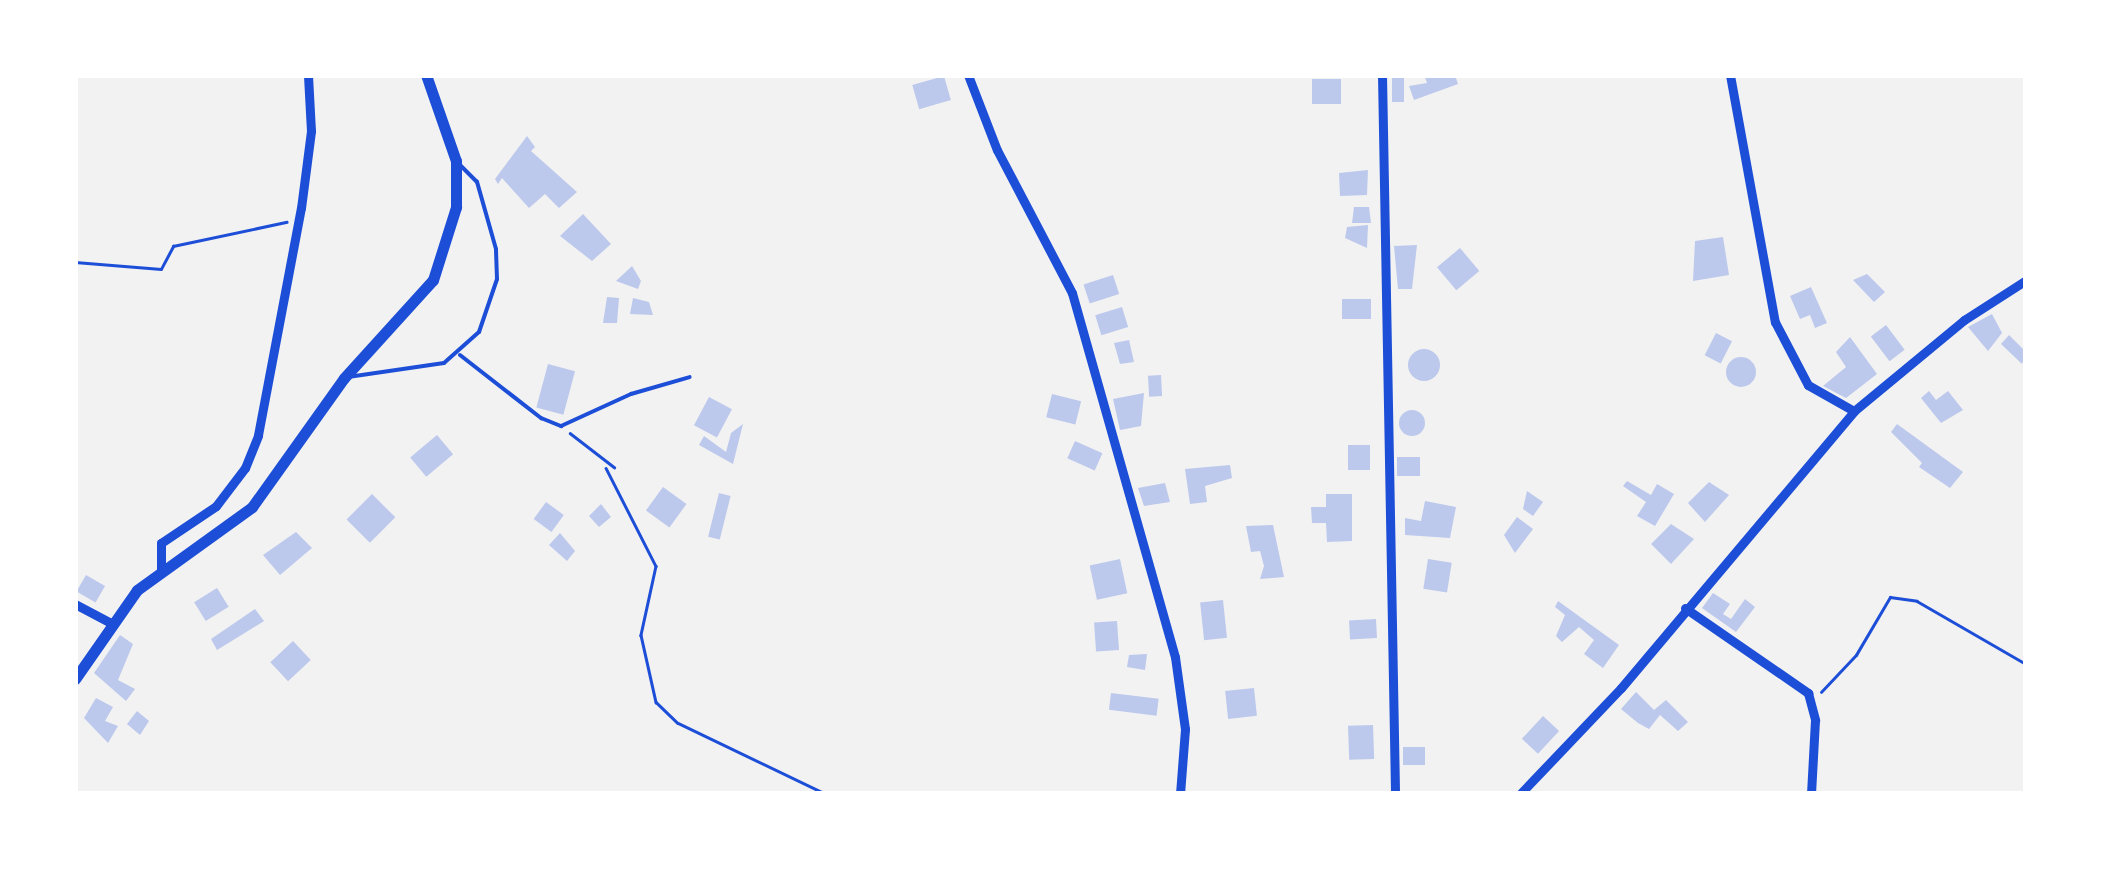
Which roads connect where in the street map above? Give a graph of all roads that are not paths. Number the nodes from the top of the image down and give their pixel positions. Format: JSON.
{"nodes":[{"id":1,"x":308,"y":75,"type":"edge"},
{"id":2,"x":426,"y":75,"type":"edge"},
{"id":3,"x":968,"y":75,"type":"edge"},
{"id":4,"x":1382,"y":75,"type":"edge"},
{"id":5,"x":1730,"y":75,"type":"edge"},
{"id":6,"x":456,"y":161,"type":"junction"},
{"id":7,"x":2026,"y":280,"type":"edge"},
{"id":8,"x":460,"y":355,"type":"junction"},
{"id":9,"x":690,"y":376,"type":"dead end"},
{"id":10,"x":344,"y":378,"type":"junction"},
{"id":11,"x":1854,"y":411,"type":"junction"},
{"id":12,"x":161,"y":571,"type":"junction"},
{"id":13,"x":75,"y":604,"type":"edge"},
{"id":14,"x":1684,"y":608,"type":"junction"},
{"id":15,"x":109,"y":622,"type":"junction"},
{"id":16,"x":75,"y":679,"type":"edge"},
{"id":17,"x":1180,"y":794,"type":"edge"},
{"id":18,"x":1395,"y":794,"type":"edge"},
{"id":19,"x":1520,"y":794,"type":"edge"},
{"id":20,"x":1811,"y":794,"type":"edge"}],
"edges":[{"from":1,"to":12,"type":"street"},
{"from":2,"to":6,"type":"street"},
{"from":3,"to":17,"type":"street"},
{"from":4,"to":18,"type":"street"},
{"from":5,"to":11,"type":"street"},
{"from":6,"to":8,"type":"lane"},
{"from":6,"to":10,"type":"street"},
{"from":7,"to":11,"type":"street"},
{"from":8,"to":9,"type":"lane"},
{"from":8,"to":10,"type":"lane"},
{"from":10,"to":12,"type":"street"},
{"from":11,"to":14,"type":"street"},
{"from":12,"to":15,"type":"street"},
{"from":13,"to":15,"type":"street"},
{"from":14,"to":19,"type":"street"},
{"from":14,"to":20,"type":"street"},
{"from":15,"to":16,"type":"street"}]}
